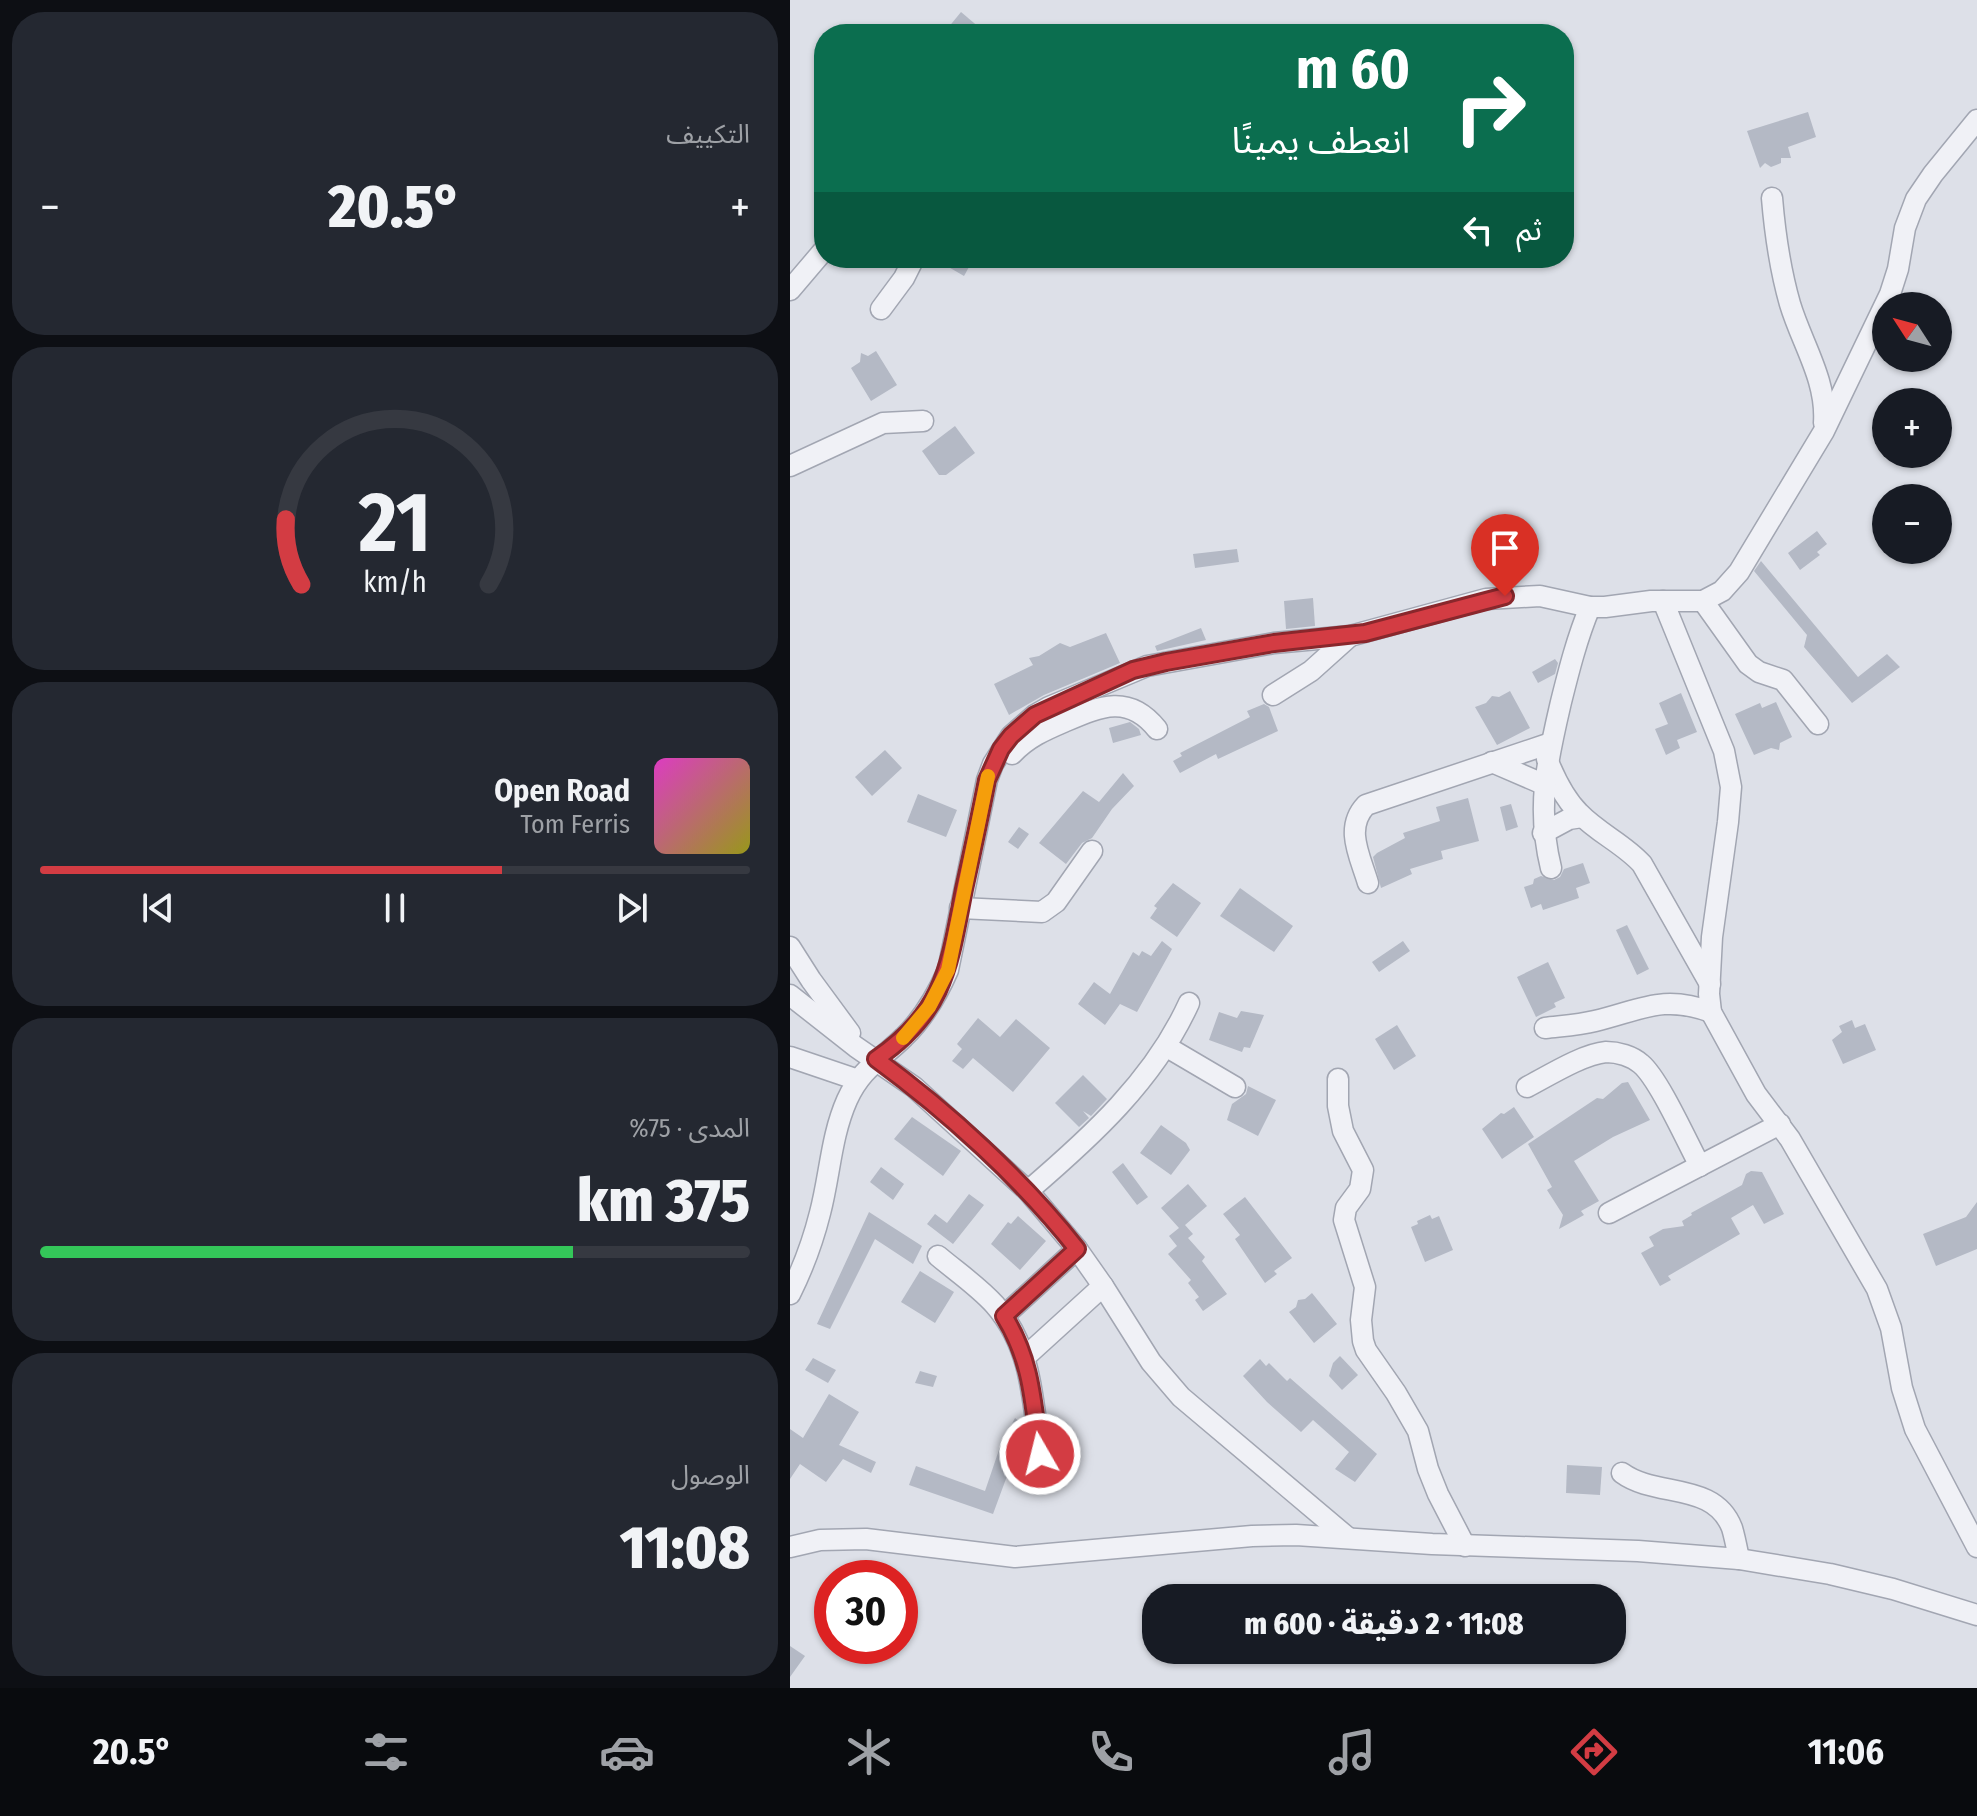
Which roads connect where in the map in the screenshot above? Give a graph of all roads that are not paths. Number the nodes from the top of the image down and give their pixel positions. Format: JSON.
{"nodes":[{"id":1,"x":1977,"y":120,"type":"edge"},
{"id":2,"x":1772,"y":198,"type":"dead end"},
{"id":3,"x":814,"y":262,"type":"edge"},
{"id":4,"x":909,"y":268,"type":"edge"},
{"id":5,"x":790,"y":290,"type":"edge"},
{"id":6,"x":881,"y":309,"type":"dead end"},
{"id":7,"x":923,"y":421,"type":"dead end"},
{"id":8,"x":1824,"y":431,"type":"junction"},
{"id":9,"x":790,"y":466,"type":"edge"},
{"id":10,"x":1663,"y":601,"type":"junction"},
{"id":11,"x":1703,"y":601,"type":"junction"},
{"id":12,"x":1590,"y":607,"type":"junction"},
{"id":13,"x":1350,"y":636,"type":"junction"},
{"id":14,"x":1273,"y":695,"type":"dead end"},
{"id":15,"x":1818,"y":724,"type":"dead end"},
{"id":16,"x":1157,"y":729,"type":"dead end"},
{"id":17,"x":1549,"y":751,"type":"junction"},
{"id":18,"x":1492,"y":762,"type":"junction"},
{"id":19,"x":987,"y":780,"type":"junction"},
{"id":20,"x":1543,"y":784,"type":"junction"},
{"id":21,"x":1582,"y":817,"type":"junction"},
{"id":22,"x":1543,"y":833,"type":"junction"},
{"id":23,"x":1092,"y":851,"type":"dead end"},
{"id":24,"x":1551,"y":868,"type":"dead end"},
{"id":25,"x":1368,"y":883,"type":"dead end"},
{"id":26,"x":960,"y":908,"type":"junction"},
{"id":27,"x":790,"y":947,"type":"edge"},
{"id":28,"x":1710,"y":984,"type":"junction"},
{"id":29,"x":790,"y":995,"type":"edge"},
{"id":30,"x":1189,"y":1003,"type":"dead end"},
{"id":31,"x":1711,"y":1012,"type":"junction"},
{"id":32,"x":1545,"y":1028,"type":"dead end"},
{"id":33,"x":856,"y":1047,"type":"junction"},
{"id":34,"x":1167,"y":1047,"type":"junction"},
{"id":35,"x":790,"y":1057,"type":"edge"},
{"id":36,"x":876,"y":1059,"type":"junction"},
{"id":37,"x":1338,"y":1079,"type":"dead end"},
{"id":38,"x":858,"y":1080,"type":"junction"},
{"id":39,"x":1235,"y":1087,"type":"dead end"},
{"id":40,"x":1527,"y":1087,"type":"dead end"},
{"id":41,"x":1780,"y":1124,"type":"junction"},
{"id":42,"x":1700,"y":1166,"type":"junction"},
{"id":43,"x":1028,"y":1191,"type":"junction"},
{"id":44,"x":1609,"y":1213,"type":"dead end"},
{"id":45,"x":1077,"y":1249,"type":"junction"},
{"id":46,"x":938,"y":1256,"type":"dead end"},
{"id":47,"x":1103,"y":1286,"type":"junction"},
{"id":48,"x":790,"y":1294,"type":"edge"},
{"id":49,"x":1004,"y":1316,"type":"junction"},
{"id":50,"x":1025,"y":1357,"type":"junction"},
{"id":51,"x":1040,"y":1454,"type":"dead end"},
{"id":52,"x":1622,"y":1473,"type":"dead end"},
{"id":53,"x":1347,"y":1537,"type":"junction"},
{"id":54,"x":1465,"y":1546,"type":"junction"},
{"id":55,"x":790,"y":1547,"type":"edge"},
{"id":56,"x":1977,"y":1547,"type":"edge"},
{"id":57,"x":1739,"y":1559,"type":"junction"},
{"id":58,"x":1977,"y":1615,"type":"edge"}],
"edges":[{"from":1,"to":8,"type":"street"},
{"from":2,"to":8,"type":"street"},
{"from":3,"to":5,"type":"street"},
{"from":4,"to":6,"type":"street"},
{"from":7,"to":9,"type":"street"},
{"from":8,"to":11,"type":"street"},
{"from":10,"to":11,"type":"street"},
{"from":10,"to":12,"type":"street"},
{"from":10,"to":28,"type":"street"},
{"from":11,"to":15,"type":"street"},
{"from":12,"to":13,"type":"street"},
{"from":12,"to":17,"type":"street"},
{"from":13,"to":14,"type":"street"},
{"from":13,"to":19,"type":"street"},
{"from":16,"to":19,"type":"street"},
{"from":17,"to":18,"type":"street"},
{"from":17,"to":20,"type":"street"},
{"from":17,"to":21,"type":"street"},
{"from":18,"to":20,"type":"street"},
{"from":18,"to":25,"type":"street"},
{"from":19,"to":26,"type":"street"},
{"from":20,"to":22,"type":"street"},
{"from":21,"to":22,"type":"street"},
{"from":21,"to":28,"type":"street"},
{"from":22,"to":24,"type":"street"},
{"from":23,"to":26,"type":"street"},
{"from":26,"to":36,"type":"street"},
{"from":27,"to":33,"type":"street"},
{"from":28,"to":31,"type":"street"},
{"from":29,"to":33,"type":"street"},
{"from":30,"to":34,"type":"street"},
{"from":31,"to":32,"type":"street"},
{"from":31,"to":41,"type":"street"},
{"from":33,"to":36,"type":"street"},
{"from":34,"to":39,"type":"street"},
{"from":34,"to":43,"type":"street"},
{"from":35,"to":38,"type":"street"},
{"from":36,"to":38,"type":"street"},
{"from":36,"to":43,"type":"street"},
{"from":37,"to":54,"type":"street"},
{"from":38,"to":48,"type":"street"},
{"from":40,"to":42,"type":"street"},
{"from":41,"to":42,"type":"street"},
{"from":41,"to":56,"type":"street"},
{"from":42,"to":44,"type":"street"},
{"from":43,"to":45,"type":"street"},
{"from":45,"to":47,"type":"street"},
{"from":45,"to":49,"type":"street"},
{"from":46,"to":49,"type":"street"},
{"from":47,"to":50,"type":"street"},
{"from":47,"to":53,"type":"street"},
{"from":49,"to":50,"type":"street"},
{"from":50,"to":51,"type":"street"},
{"from":52,"to":57,"type":"street"},
{"from":53,"to":54,"type":"street"},
{"from":53,"to":55,"type":"street"},
{"from":54,"to":57,"type":"street"},
{"from":57,"to":58,"type":"street"}]}
